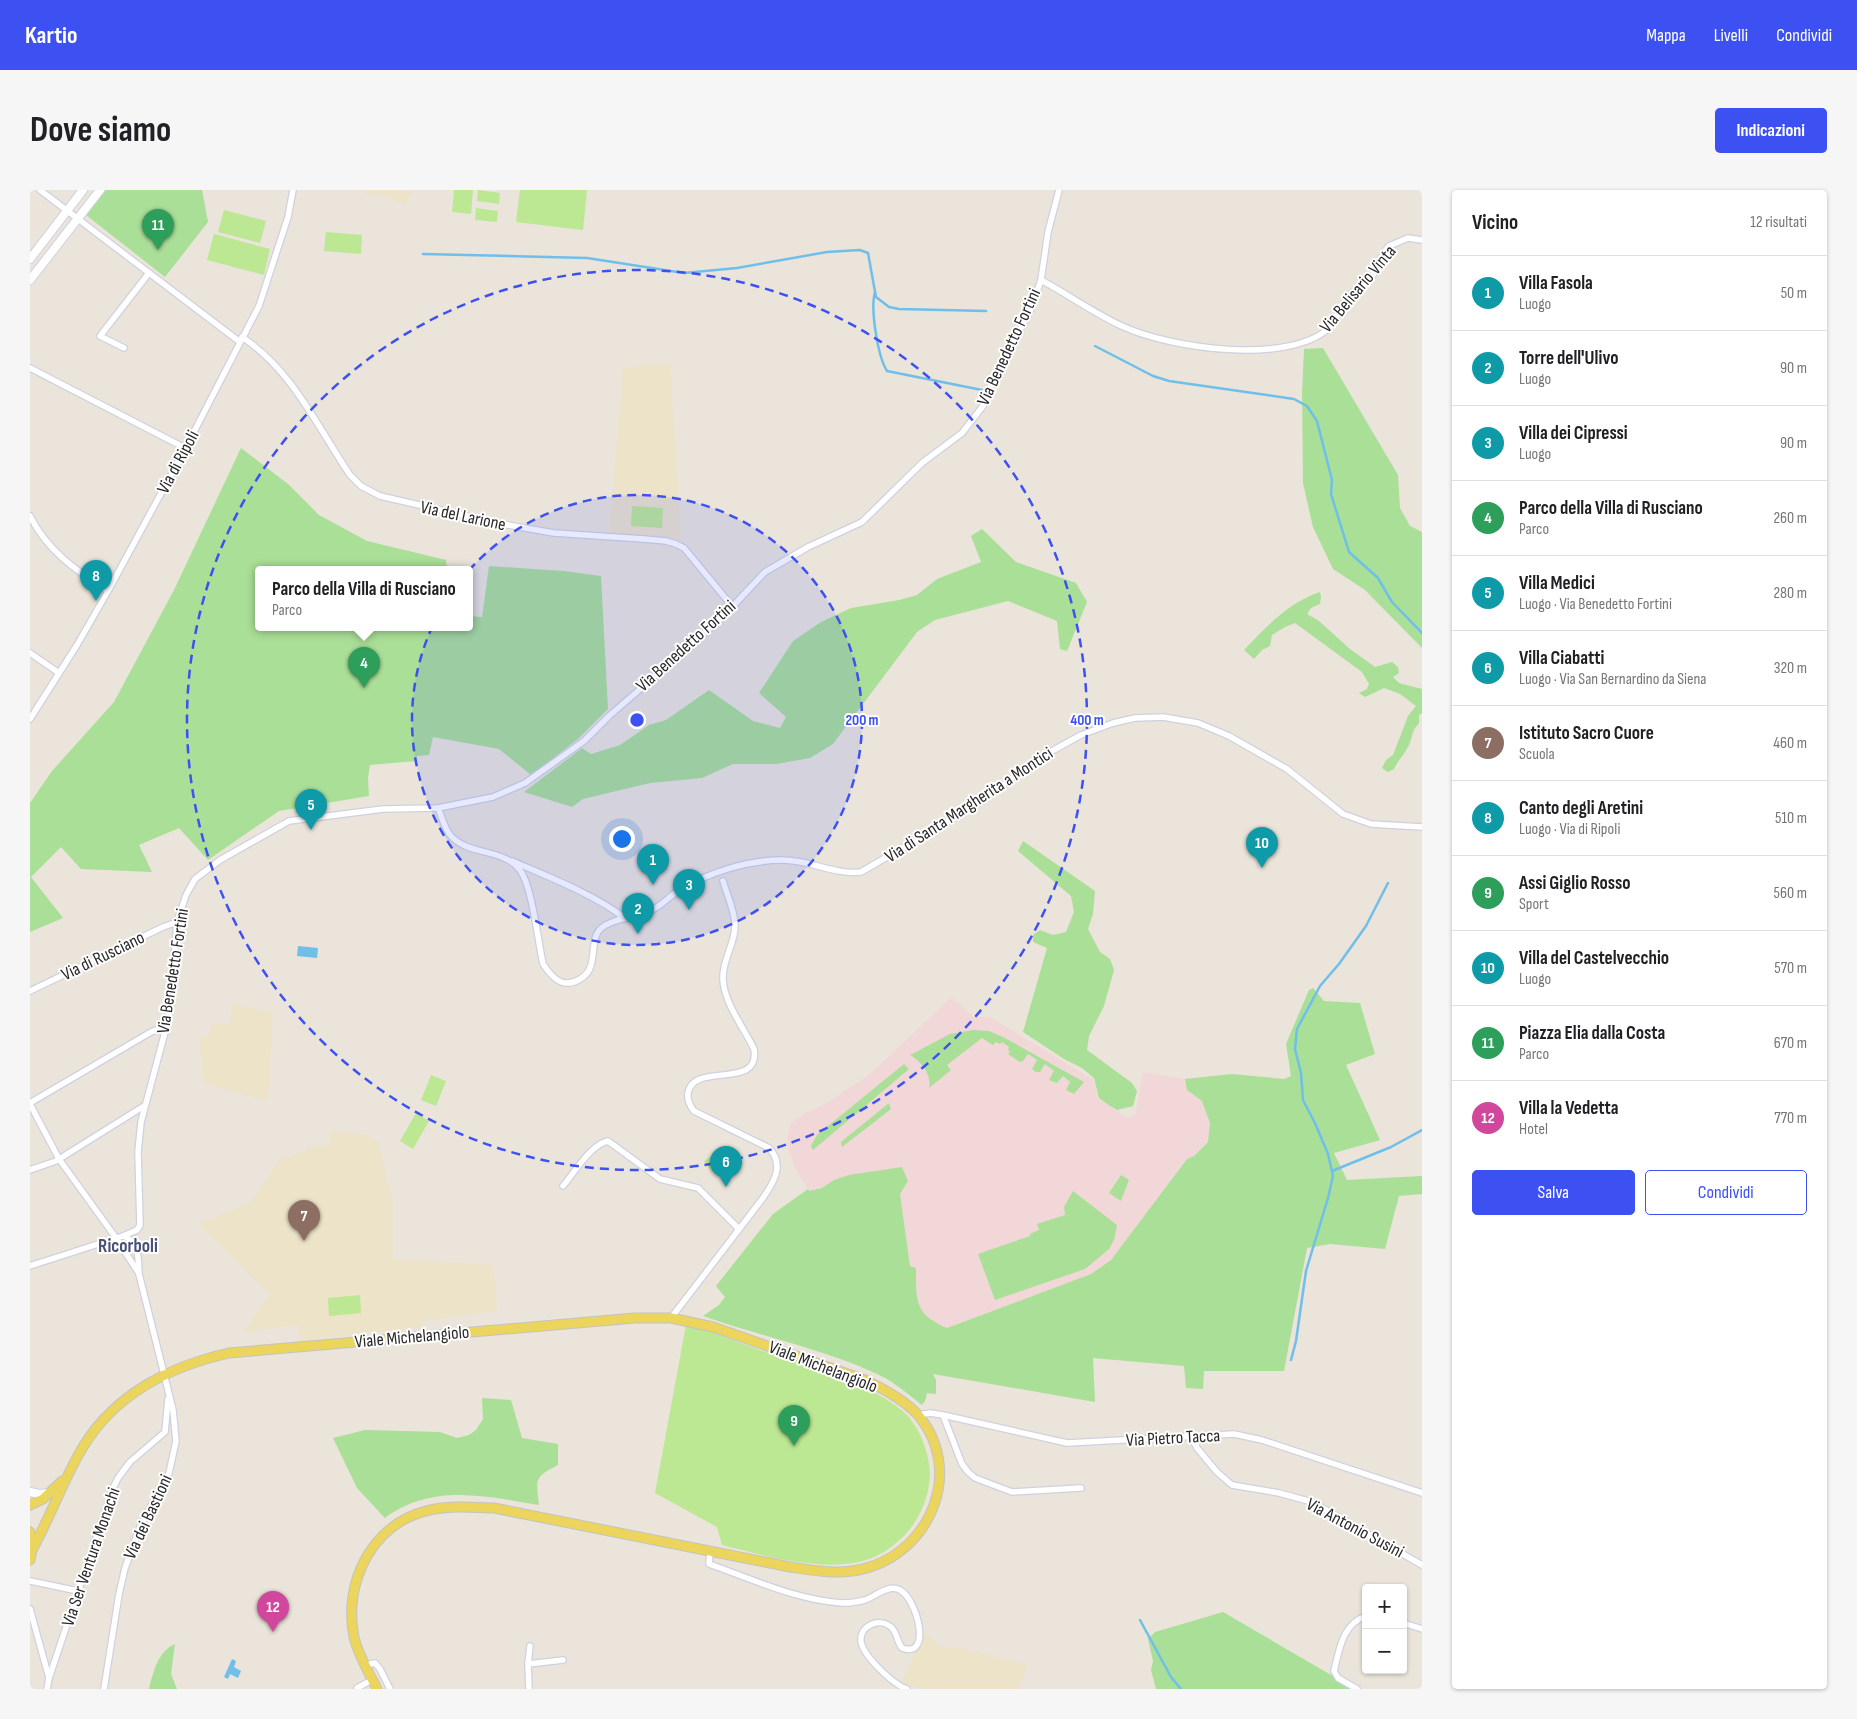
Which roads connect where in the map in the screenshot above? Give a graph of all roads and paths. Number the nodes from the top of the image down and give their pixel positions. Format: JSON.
{"nodes":[{"id":1,"x":40,"y":190,"type":"edge"},
{"id":2,"x":83,"y":190,"type":"edge"},
{"id":3,"x":100,"y":190,"type":"edge"},
{"id":4,"x":293,"y":190,"type":"edge"},
{"id":5,"x":1060,"y":190,"type":"edge"},
{"id":6,"x":67,"y":210,"type":"junction"},
{"id":7,"x":77,"y":219,"type":"junction"},
{"id":8,"x":1422,"y":240,"type":"edge"},
{"id":9,"x":30,"y":259,"type":"edge"},
{"id":10,"x":149,"y":273,"type":"junction"},
{"id":11,"x":30,"y":280,"type":"edge"},
{"id":12,"x":1040,"y":280,"type":"junction"},
{"id":13,"x":241,"y":339,"type":"junction"},
{"id":14,"x":124,"y":348,"type":"dead end"},
{"id":15,"x":30,"y":368,"type":"edge"},
{"id":16,"x":185,"y":448,"type":"junction"},
{"id":17,"x":30,"y":516,"type":"edge"},
{"id":18,"x":108,"y":590,"type":"junction"},
{"id":19,"x":732,"y":606,"type":"junction"},
{"id":20,"x":30,"y":653,"type":"edge"},
{"id":21,"x":59,"y":673,"type":"junction"},
{"id":22,"x":30,"y":719,"type":"edge"},
{"id":23,"x":438,"y":808,"type":"junction"},
{"id":24,"x":1422,"y":827,"type":"edge"},
{"id":25,"x":508,"y":860,"type":"junction"},
{"id":26,"x":723,"y":881,"type":"dead end"},
{"id":27,"x":625,"y":918,"type":"junction"},
{"id":28,"x":177,"y":922,"type":"junction"},
{"id":29,"x":30,"y":991,"type":"edge"},
{"id":30,"x":165,"y":1032,"type":"junction"},
{"id":31,"x":30,"y":1104,"type":"edge"},
{"id":32,"x":144,"y":1106,"type":"junction"},
{"id":33,"x":59,"y":1159,"type":"junction"},
{"id":34,"x":30,"y":1170,"type":"edge"},
{"id":35,"x":563,"y":1186,"type":"dead end"},
{"id":36,"x":739,"y":1229,"type":"junction"},
{"id":37,"x":123,"y":1236,"type":"junction"},
{"id":38,"x":116,"y":1238,"type":"junction"},
{"id":39,"x":30,"y":1266,"type":"edge"},
{"id":40,"x":139,"y":1274,"type":"junction"},
{"id":41,"x":671,"y":1318,"type":"junction"},
{"id":42,"x":164,"y":1375,"type":"junction"},
{"id":43,"x":169,"y":1394,"type":"junction"},
{"id":44,"x":918,"y":1415,"type":"junction"},
{"id":45,"x":943,"y":1415,"type":"junction"},
{"id":46,"x":1191,"y":1436,"type":"junction"},
{"id":47,"x":67,"y":1476,"type":"junction"},
{"id":48,"x":1081,"y":1488,"type":"dead end"},
{"id":49,"x":30,"y":1492,"type":"edge"},
{"id":50,"x":50,"y":1493,"type":"junction"},
{"id":51,"x":1422,"y":1493,"type":"edge"},
{"id":52,"x":30,"y":1506,"type":"edge"},
{"id":53,"x":30,"y":1532,"type":"edge"},
{"id":54,"x":32,"y":1550,"type":"junction"},
{"id":55,"x":710,"y":1552,"type":"junction"},
{"id":56,"x":30,"y":1560,"type":"edge"},
{"id":57,"x":1422,"y":1564,"type":"edge"},
{"id":58,"x":30,"y":1581,"type":"edge"},
{"id":59,"x":78,"y":1591,"type":"junction"},
{"id":60,"x":30,"y":1609,"type":"edge"},
{"id":61,"x":1362,"y":1617,"type":"edge"},
{"id":62,"x":1407,"y":1624,"type":"edge"},
{"id":63,"x":1422,"y":1629,"type":"edge"},
{"id":64,"x":530,"y":1646,"type":"dead end"},
{"id":65,"x":564,"y":1660,"type":"dead end"},
{"id":66,"x":528,"y":1664,"type":"junction"},
{"id":67,"x":365,"y":1665,"type":"junction"},
{"id":68,"x":49,"y":1678,"type":"junction"},
{"id":69,"x":372,"y":1680,"type":"junction"},
{"id":70,"x":357,"y":1688,"type":"dead end"},
{"id":71,"x":47,"y":1689,"type":"edge"},
{"id":72,"x":104,"y":1689,"type":"edge"},
{"id":73,"x":377,"y":1689,"type":"edge"},
{"id":74,"x":390,"y":1689,"type":"edge"},
{"id":75,"x":529,"y":1689,"type":"edge"},
{"id":76,"x":907,"y":1689,"type":"edge"},
{"id":77,"x":1357,"y":1689,"type":"edge"}],
"edges":[{"from":1,"to":6,"type":"street","name":"Via del Larione"},
{"from":2,"to":6,"type":"street"},
{"from":3,"to":7,"type":"street"},
{"from":4,"to":13,"type":"street","name":"Via di Ripoli"},
{"from":5,"to":12,"type":"street","name":"Via Benedetto Fortini"},
{"from":6,"to":7,"type":"street","name":"Via del Larione"},
{"from":6,"to":9,"type":"street"},
{"from":7,"to":10,"type":"street","name":"Via del Larione"},
{"from":7,"to":11,"type":"street"},
{"from":8,"to":12,"type":"street","name":"Via Belisario Vinta"},
{"from":10,"to":13,"type":"street","name":"Via del Larione"},
{"from":10,"to":14,"type":"street"},
{"from":12,"to":19,"type":"street","name":"Via Benedetto Fortini"},
{"from":13,"to":16,"type":"street","name":"Via di Ripoli"},
{"from":13,"to":19,"type":"street","name":"Via del Larione"},
{"from":15,"to":16,"type":"street"},
{"from":16,"to":18,"type":"street","name":"Via di Ripoli"},
{"from":17,"to":18,"type":"street"},
{"from":18,"to":21,"type":"street","name":"Via di Ripoli"},
{"from":19,"to":23,"type":"street","name":"Via Benedetto Fortini"},
{"from":20,"to":21,"type":"street"},
{"from":21,"to":22,"type":"street","name":"Via di Ripoli"},
{"from":23,"to":25,"type":"street","name":"Via di Santa Margherita a Montici"},
{"from":23,"to":28,"type":"street","name":"Via Benedetto Fortini"},
{"from":24,"to":27,"type":"street","name":"Via di Santa Margherita a Montici"},
{"from":25,"to":27,"type":"street"},
{"from":25,"to":27,"type":"street","name":"Via di Santa Margherita a Montici"},
{"from":26,"to":36,"type":"street"},
{"from":28,"to":29,"type":"street","name":"Via di Rusciano"},
{"from":28,"to":30,"type":"street","name":"Via Benedetto Fortini"},
{"from":30,"to":31,"type":"street"},
{"from":30,"to":32,"type":"street","name":"Via Benedetto Fortini"},
{"from":31,"to":33,"type":"street"},
{"from":32,"to":33,"type":"street"},
{"from":32,"to":37,"type":"street","name":"Via Benedetto Fortini"},
{"from":33,"to":34,"type":"street"},
{"from":33,"to":38,"type":"street"},
{"from":35,"to":36,"type":"street"},
{"from":36,"to":41,"type":"street"},
{"from":37,"to":38,"type":"street","name":"Via Benedetto Fortini"},
{"from":37,"to":40,"type":"street"},
{"from":38,"to":39,"type":"street","name":"Via Benedetto Fortini"},
{"from":38,"to":40,"type":"street"},
{"from":40,"to":42,"type":"street","name":"Via dei Bastioni"},
{"from":41,"to":42,"type":"main road","name":"Viale Michelangiolo"},
{"from":41,"to":44,"type":"main road","name":"Viale Michelangiolo"},
{"from":42,"to":43,"type":"street","name":"Via dei Bastioni"},
{"from":42,"to":47,"type":"main road","name":"Viale Michelangiolo"},
{"from":43,"to":59,"type":"street","name":"Via Ser Ventura Monachi"},
{"from":43,"to":72,"type":"street","name":"Via dei Bastioni"},
{"from":44,"to":45,"type":"street","name":"Via Pietro Tacca"},
{"from":44,"to":55,"type":"main road","name":"Viale Michelangiolo"},
{"from":45,"to":46,"type":"street","name":"Via Pietro Tacca"},
{"from":45,"to":48,"type":"street"},
{"from":46,"to":51,"type":"street","name":"Via Pietro Tacca"},
{"from":46,"to":57,"type":"street","name":"Via Antonio Susini"},
{"from":47,"to":50,"type":"main road"},
{"from":47,"to":54,"type":"main road"},
{"from":49,"to":50,"type":"street"},
{"from":50,"to":52,"type":"main road"},
{"from":53,"to":54,"type":"main road"},
{"from":54,"to":56,"type":"main road"},
{"from":55,"to":67,"type":"main road","name":"Viale Michelangiolo"},
{"from":55,"to":76,"type":"street"},
{"from":58,"to":59,"type":"street"},
{"from":59,"to":68,"type":"street","name":"Via Ser Ventura Monachi"},
{"from":60,"to":68,"type":"street"},
{"from":61,"to":77,"type":"street"},
{"from":62,"to":63,"type":"street"},
{"from":64,"to":66,"type":"street"},
{"from":65,"to":66,"type":"street"},
{"from":66,"to":75,"type":"street"},
{"from":67,"to":69,"type":"main road","name":"Viale Michelangiolo"},
{"from":67,"to":74,"type":"street"},
{"from":68,"to":71,"type":"street","name":"Via Ser Ventura Monachi"},
{"from":69,"to":70,"type":"street"},
{"from":69,"to":73,"type":"main road","name":"Viale Michelangiolo"}]}
